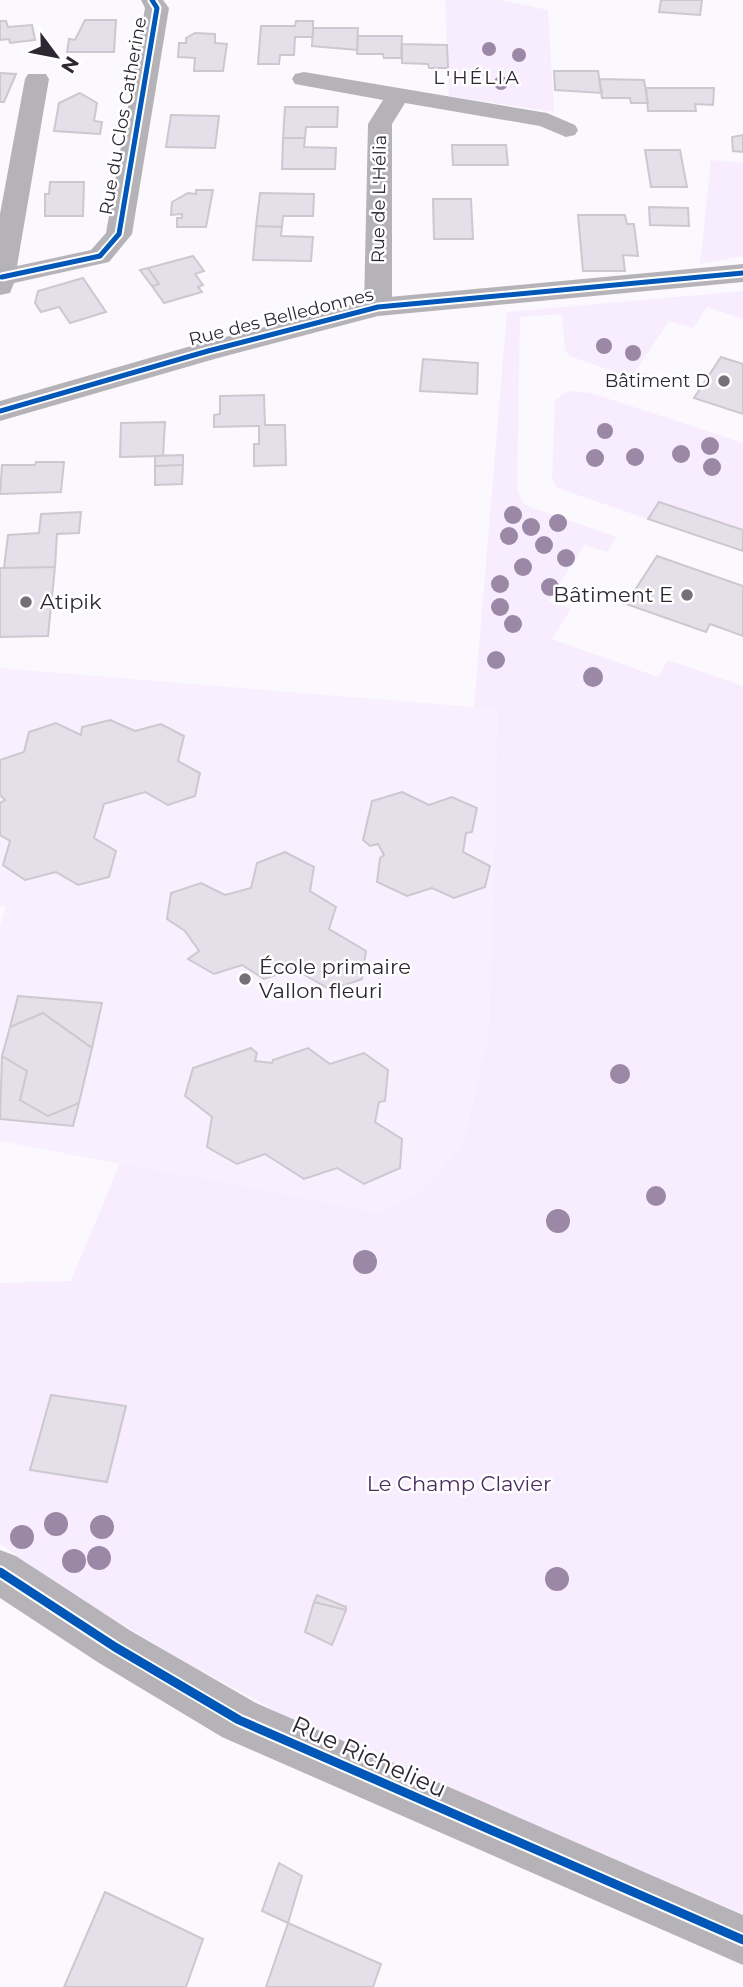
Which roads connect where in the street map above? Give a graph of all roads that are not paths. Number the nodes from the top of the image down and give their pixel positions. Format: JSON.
{"nodes":[{"id":1,"x":152,"y":0,"type":"edge"},
{"id":2,"x":37,"y":79,"type":"dead end"},
{"id":3,"x":304,"y":79,"type":"dead end"},
{"id":4,"x":398,"y":96,"type":"junction"},
{"id":5,"x":566,"y":130,"type":"dead end"},
{"id":6,"x":743,"y":273,"type":"edge"},
{"id":7,"x":1,"y":282,"type":"edge"},
{"id":8,"x":378,"y":307,"type":"junction"},
{"id":9,"x":0,"y":411,"type":"edge"},
{"id":10,"x":0,"y":1572,"type":"edge"},
{"id":11,"x":743,"y":1940,"type":"edge"}],
"edges":[{"from":1,"to":7,"type":"street","name":"Rue du Clos Catherine"},
{"from":2,"to":7,"type":"street","name":"Rue du Clos Catherine"},
{"from":3,"to":4,"type":"street"},
{"from":4,"to":5,"type":"street"},
{"from":4,"to":8,"type":"street","name":"Rue de L'Hélia"},
{"from":6,"to":8,"type":"main road","name":"Rue des Belledonnes"},
{"from":8,"to":9,"type":"main road","name":"Rue des Belledonnes"},
{"from":10,"to":11,"type":"street","name":"Rue Richelieu"}]}
